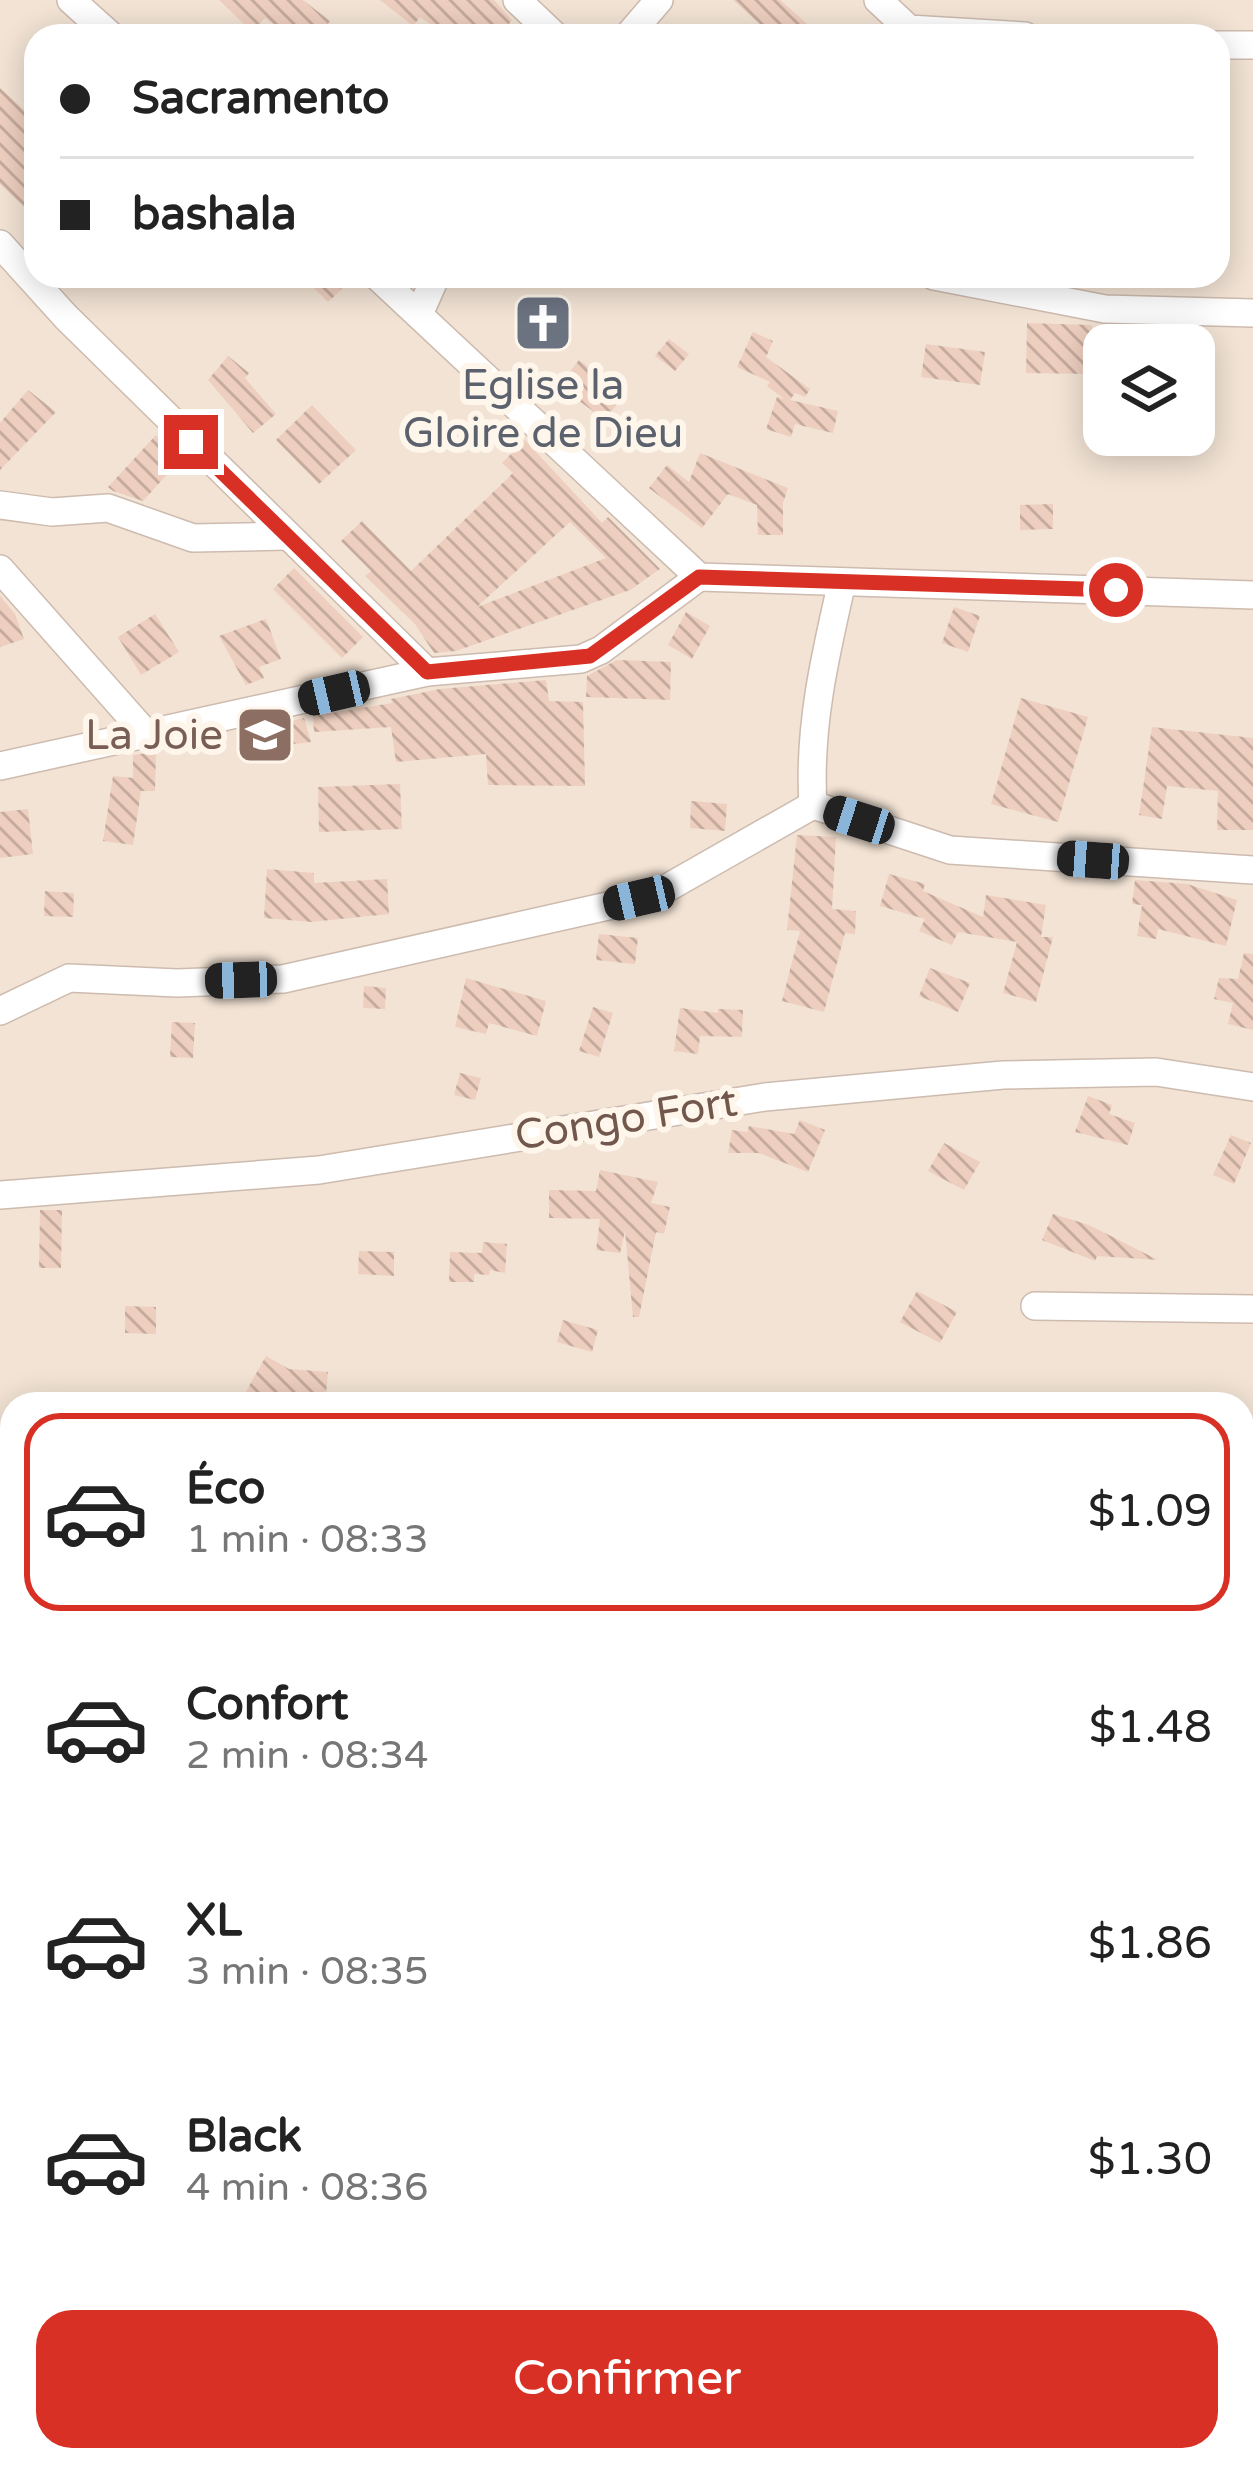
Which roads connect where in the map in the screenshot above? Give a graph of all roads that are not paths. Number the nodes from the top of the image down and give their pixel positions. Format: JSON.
{"nodes":[{"id":1,"x":71,"y":0,"type":"edge"},
{"id":2,"x":517,"y":0,"type":"edge"},
{"id":3,"x":658,"y":0,"type":"edge"},
{"id":4,"x":878,"y":0,"type":"edge"},
{"id":5,"x":98,"y":24,"type":"edge"},
{"id":6,"x":542,"y":24,"type":"edge"},
{"id":7,"x":638,"y":24,"type":"edge"},
{"id":8,"x":905,"y":24,"type":"edge"},
{"id":9,"x":0,"y":244,"type":"edge"},
{"id":10,"x":24,"y":271,"type":"edge"},
{"id":11,"x":40,"y":288,"type":"edge"},
{"id":12,"x":390,"y":288,"type":"edge"},
{"id":13,"x":431,"y":288,"type":"edge"},
{"id":14,"x":996,"y":288,"type":"edge"},
{"id":15,"x":419,"y":314,"type":"junction"},
{"id":16,"x":1253,"y":314,"type":"edge"},
{"id":17,"x":0,"y":505,"type":"edge"},
{"id":18,"x":286,"y":536,"type":"junction"},
{"id":19,"x":0,"y":569,"type":"edge"},
{"id":20,"x":699,"y":577,"type":"junction"},
{"id":21,"x":842,"y":582,"type":"junction"},
{"id":22,"x":1253,"y":595,"type":"edge"},
{"id":23,"x":427,"y":672,"type":"junction"},
{"id":24,"x":148,"y":736,"type":"junction"},
{"id":25,"x":0,"y":766,"type":"edge"},
{"id":26,"x":814,"y":806,"type":"junction"},
{"id":27,"x":1253,"y":870,"type":"edge"},
{"id":28,"x":0,"y":1011,"type":"edge"},
{"id":29,"x":1253,"y":1087,"type":"edge"},
{"id":30,"x":0,"y":1195,"type":"edge"},
{"id":31,"x":1035,"y":1306,"type":"dead end"},
{"id":32,"x":1253,"y":1310,"type":"edge"}],
"edges":[{"from":1,"to":5,"type":"street"},
{"from":2,"to":6,"type":"street"},
{"from":3,"to":7,"type":"street"},
{"from":4,"to":8,"type":"street"},
{"from":9,"to":10,"type":"street"},
{"from":11,"to":18,"type":"street"},
{"from":12,"to":15,"type":"street"},
{"from":13,"to":15,"type":"street"},
{"from":14,"to":16,"type":"street"},
{"from":15,"to":20,"type":"street"},
{"from":17,"to":18,"type":"street"},
{"from":18,"to":23,"type":"street"},
{"from":19,"to":24,"type":"street"},
{"from":20,"to":21,"type":"street"},
{"from":20,"to":23,"type":"street"},
{"from":21,"to":22,"type":"street"},
{"from":21,"to":26,"type":"street"},
{"from":23,"to":24,"type":"street"},
{"from":24,"to":25,"type":"street"},
{"from":26,"to":27,"type":"street"},
{"from":26,"to":28,"type":"street"},
{"from":29,"to":30,"type":"street","name":"Congo Fort"},
{"from":31,"to":32,"type":"street"}]}
